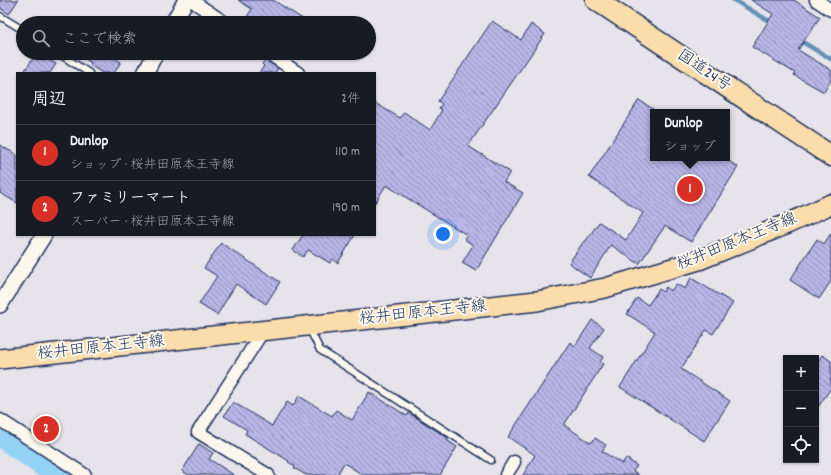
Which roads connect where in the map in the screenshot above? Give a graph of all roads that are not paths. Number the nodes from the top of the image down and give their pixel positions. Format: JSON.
{"nodes":[{"id":1,"x":186,"y":0,"type":"edge"},
{"id":2,"x":191,"y":0,"type":"edge"},
{"id":3,"x":596,"y":0,"type":"edge"},
{"id":4,"x":816,"y":0,"type":"edge"},
{"id":5,"x":831,"y":10,"type":"edge"},
{"id":6,"x":0,"y":16,"type":"edge"},
{"id":7,"x":177,"y":16,"type":"edge"},
{"id":8,"x":215,"y":16,"type":"edge"},
{"id":9,"x":16,"y":26,"type":"edge"},
{"id":10,"x":69,"y":60,"type":"edge"},
{"id":11,"x":152,"y":60,"type":"edge"},
{"id":12,"x":278,"y":60,"type":"edge"},
{"id":13,"x":87,"y":72,"type":"edge"},
{"id":14,"x":145,"y":72,"type":"edge"},
{"id":15,"x":296,"y":72,"type":"edge"},
{"id":16,"x":831,"y":156,"type":"edge"},
{"id":17,"x":831,"y":204,"type":"edge"},
{"id":18,"x":43,"y":236,"type":"edge"},
{"id":19,"x":0,"y":305,"type":"edge"},
{"id":20,"x":308,"y":326,"type":"junction"},
{"id":21,"x":264,"y":331,"type":"junction"},
{"id":22,"x":0,"y":359,"type":"edge"},
{"id":23,"x":0,"y":420,"type":"edge"},
{"id":24,"x":491,"y":460,"type":"dead end"},
{"id":25,"x":514,"y":462,"type":"dead end"},
{"id":26,"x":85,"y":475,"type":"edge"},
{"id":27,"x":268,"y":475,"type":"edge"},
{"id":28,"x":506,"y":475,"type":"edge"}],
"edges":[{"from":1,"to":7,"type":"street"},
{"from":2,"to":8,"type":"street"},
{"from":3,"to":16,"type":"highway","name":"国道24号"},
{"from":4,"to":5,"type":"street"},
{"from":6,"to":9,"type":"lane"},
{"from":10,"to":13,"type":"lane"},
{"from":11,"to":14,"type":"street"},
{"from":12,"to":15,"type":"street"},
{"from":17,"to":20,"type":"main road","name":"桜井田原本王寺線"},
{"from":18,"to":19,"type":"street"},
{"from":20,"to":21,"type":"main road","name":"桜井田原本王寺線"},
{"from":20,"to":24,"type":"lane"},
{"from":21,"to":22,"type":"main road","name":"桜井田原本王寺線"},
{"from":21,"to":27,"type":"street"},
{"from":23,"to":26,"type":"street"},
{"from":25,"to":28,"type":"street"}]}
